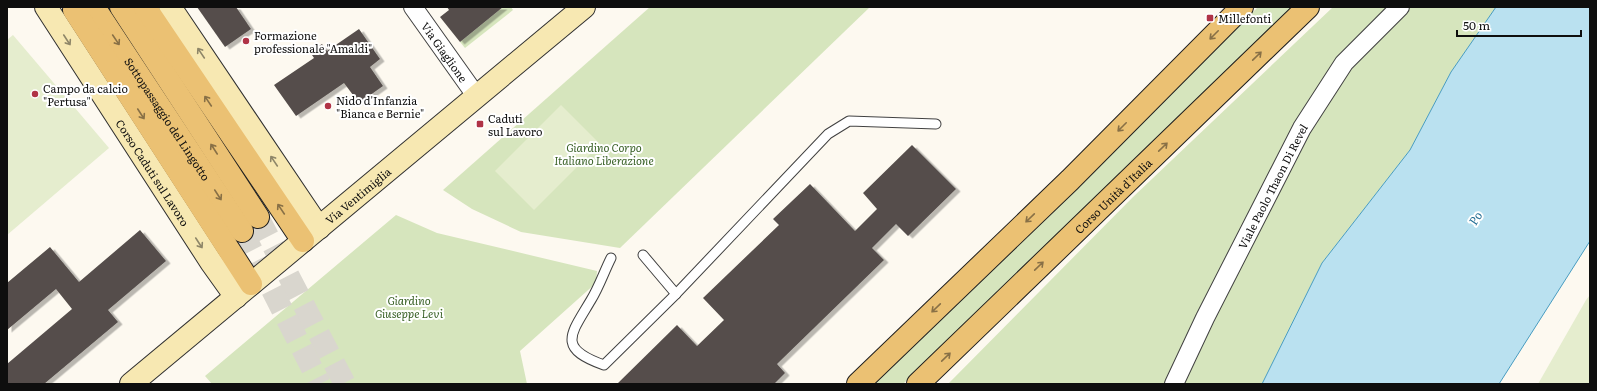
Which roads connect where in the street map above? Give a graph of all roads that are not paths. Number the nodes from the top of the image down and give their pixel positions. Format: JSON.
{"nodes":[{"id":1,"x":46,"y":7,"type":"edge"},
{"id":2,"x":121,"y":7,"type":"edge"},
{"id":3,"x":145,"y":7,"type":"edge"},
{"id":4,"x":170,"y":7,"type":"edge"},
{"id":5,"x":413,"y":7,"type":"edge"},
{"id":6,"x":584,"y":7,"type":"edge"},
{"id":7,"x":1242,"y":7,"type":"edge"},
{"id":8,"x":1308,"y":7,"type":"edge"},
{"id":9,"x":1400,"y":7,"type":"edge"},
{"id":10,"x":84,"y":9,"type":"edge"},
{"id":11,"x":477,"y":97,"type":"junction"},
{"id":12,"x":936,"y":124,"type":"dead end"},
{"id":13,"x":258,"y":217,"type":"tunnel mouth"},
{"id":14,"x":319,"y":228,"type":"junction"},
{"id":15,"x":242,"y":231,"type":"tunnel mouth"},
{"id":16,"x":303,"y":241,"type":"junction"},
{"id":17,"x":642,"y":255,"type":"dead end"},
{"id":18,"x":611,"y":258,"type":"dead end"},
{"id":19,"x":244,"y":290,"type":"junction"},
{"id":20,"x":676,"y":294,"type":"junction"},
{"id":21,"x":131,"y":384,"type":"edge"},
{"id":22,"x":858,"y":384,"type":"edge"},
{"id":23,"x":918,"y":384,"type":"edge"},
{"id":24,"x":1174,"y":384,"type":"edge"}],
"edges":[{"from":1,"to":19,"type":"street","name":"Corso Caduti sul Lavoro","one_way":true},
{"from":13,"to":2,"type":"main road","name":"Sottopassaggio del Lingotto","one_way":true},
{"from":16,"to":3,"type":"main road","one_way":true},
{"from":14,"to":4,"type":"street","one_way":true},
{"from":5,"to":11,"type":"street","name":"Via Giaglione"},
{"from":6,"to":11,"type":"street","name":"Via Ventimiglia"},
{"from":7,"to":22,"type":"main road","one_way":true},
{"from":23,"to":8,"type":"main road","name":"Corso Unità d'Italia","one_way":true},
{"from":9,"to":24,"type":"street","name":"Viale Paolo Thaon Di Revel"},
{"from":10,"to":15,"type":"main road","name":"Sottopassaggio del Lingotto","one_way":true},
{"from":10,"to":19,"type":"main road","one_way":true},
{"from":11,"to":14,"type":"street","name":"Via Ventimiglia"},
{"from":12,"to":20,"type":"lane"},
{"from":14,"to":16,"type":"street","name":"Via Ventimiglia"},
{"from":16,"to":19,"type":"street","name":"Via Ventimiglia"},
{"from":17,"to":20,"type":"lane"},
{"from":18,"to":20,"type":"lane"},
{"from":19,"to":21,"type":"street","name":"Via Ventimiglia"}]}
